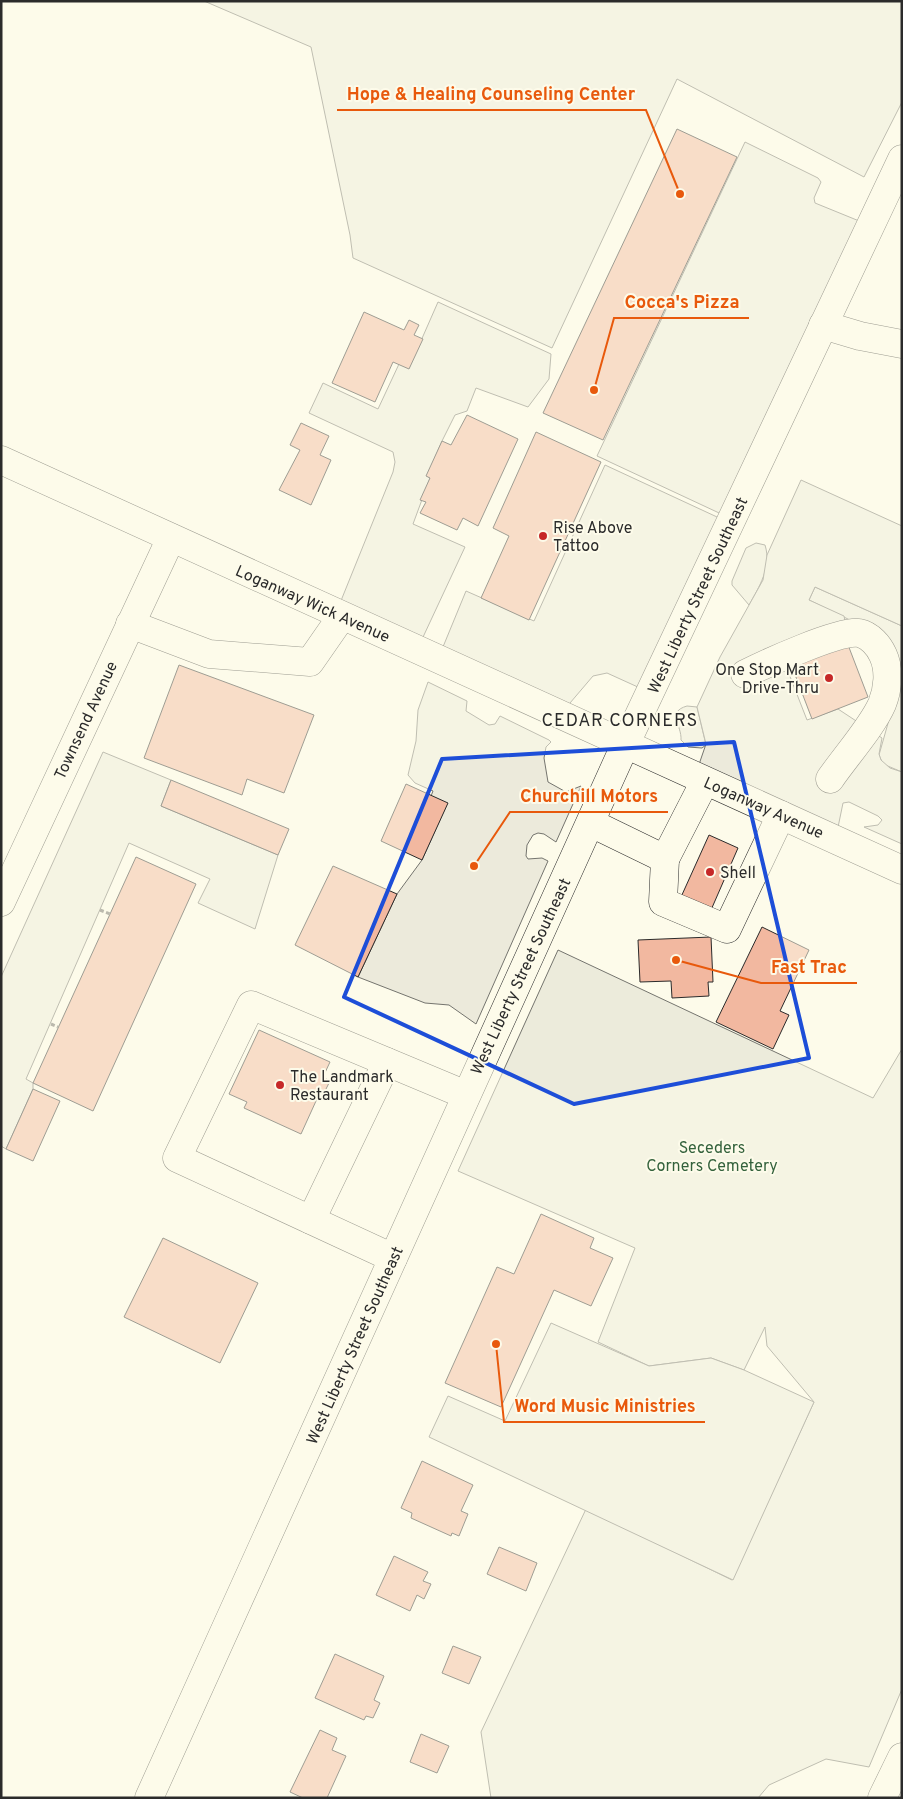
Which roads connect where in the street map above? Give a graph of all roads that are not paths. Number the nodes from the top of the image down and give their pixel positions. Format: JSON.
{"nodes":[{"id":1,"x":902,"y":159,"type":"edge"},
{"id":2,"x":823,"y":325,"type":"junction"},
{"id":3,"x":902,"y":344,"type":"edge"},
{"id":4,"x":1,"y":460,"type":"edge"},
{"id":5,"x":171,"y":538,"type":"junction"},
{"id":6,"x":342,"y":616,"type":"junction"},
{"id":7,"x":130,"y":624,"type":"junction"},
{"id":8,"x":745,"y":674,"type":"dead end"},
{"id":9,"x":626,"y":743,"type":"junction"},
{"id":10,"x":830,"y":779,"type":"dead end"},
{"id":11,"x":706,"y":780,"type":"junction"},
{"id":12,"x":781,"y":815,"type":"junction"},
{"id":13,"x":591,"y":824,"type":"junction"},
{"id":14,"x":665,"y":859,"type":"junction"},
{"id":15,"x":902,"y":870,"type":"edge"},
{"id":16,"x":1,"y":902,"type":"edge"},
{"id":17,"x":387,"y":1062,"type":"junction"},
{"id":18,"x":466,"y":1095,"type":"junction"},
{"id":19,"x":311,"y":1220,"type":"junction"},
{"id":20,"x":393,"y":1258,"type":"junction"},
{"id":21,"x":902,"y":1757,"type":"edge"},
{"id":22,"x":149,"y":1798,"type":"edge"},
{"id":23,"x":882,"y":1798,"type":"edge"}],
"edges":[{"from":1,"to":2,"type":"main road","name":"West Liberty Street Southeast"},
{"from":2,"to":3,"type":"main road"},
{"from":2,"to":9,"type":"main road","name":"West Liberty Street Southeast"},
{"from":4,"to":5,"type":"main road","name":"Loganway Wick Avenue"},
{"from":5,"to":6,"type":"main road","name":"Loganway Wick Avenue"},
{"from":5,"to":7,"type":"main road","name":"Townsend Avenue"},
{"from":6,"to":7,"type":"main road"},
{"from":6,"to":9,"type":"main road","name":"Loganway Wick Avenue"},
{"from":7,"to":16,"type":"main road","name":"Townsend Avenue"},
{"from":8,"to":10,"type":"main road"},
{"from":9,"to":11,"type":"main road","name":"Loganway Avenue"},
{"from":9,"to":13,"type":"main road","name":"West Liberty Street Southeast"},
{"from":11,"to":12,"type":"main road","name":"Loganway Avenue"},
{"from":11,"to":14,"type":"main road"},
{"from":12,"to":14,"type":"main road"},
{"from":12,"to":15,"type":"main road","name":"Loganway Avenue"},
{"from":13,"to":14,"type":"main road"},
{"from":13,"to":18,"type":"main road","name":"West Liberty Street Southeast"},
{"from":17,"to":18,"type":"main road"},
{"from":17,"to":19,"type":"main road"},
{"from":17,"to":19,"type":"main road"},
{"from":18,"to":20,"type":"main road","name":"West Liberty Street Southeast"},
{"from":19,"to":20,"type":"main road"},
{"from":20,"to":22,"type":"main road","name":"West Liberty Street Southeast"},
{"from":21,"to":23,"type":"main road"}]}
